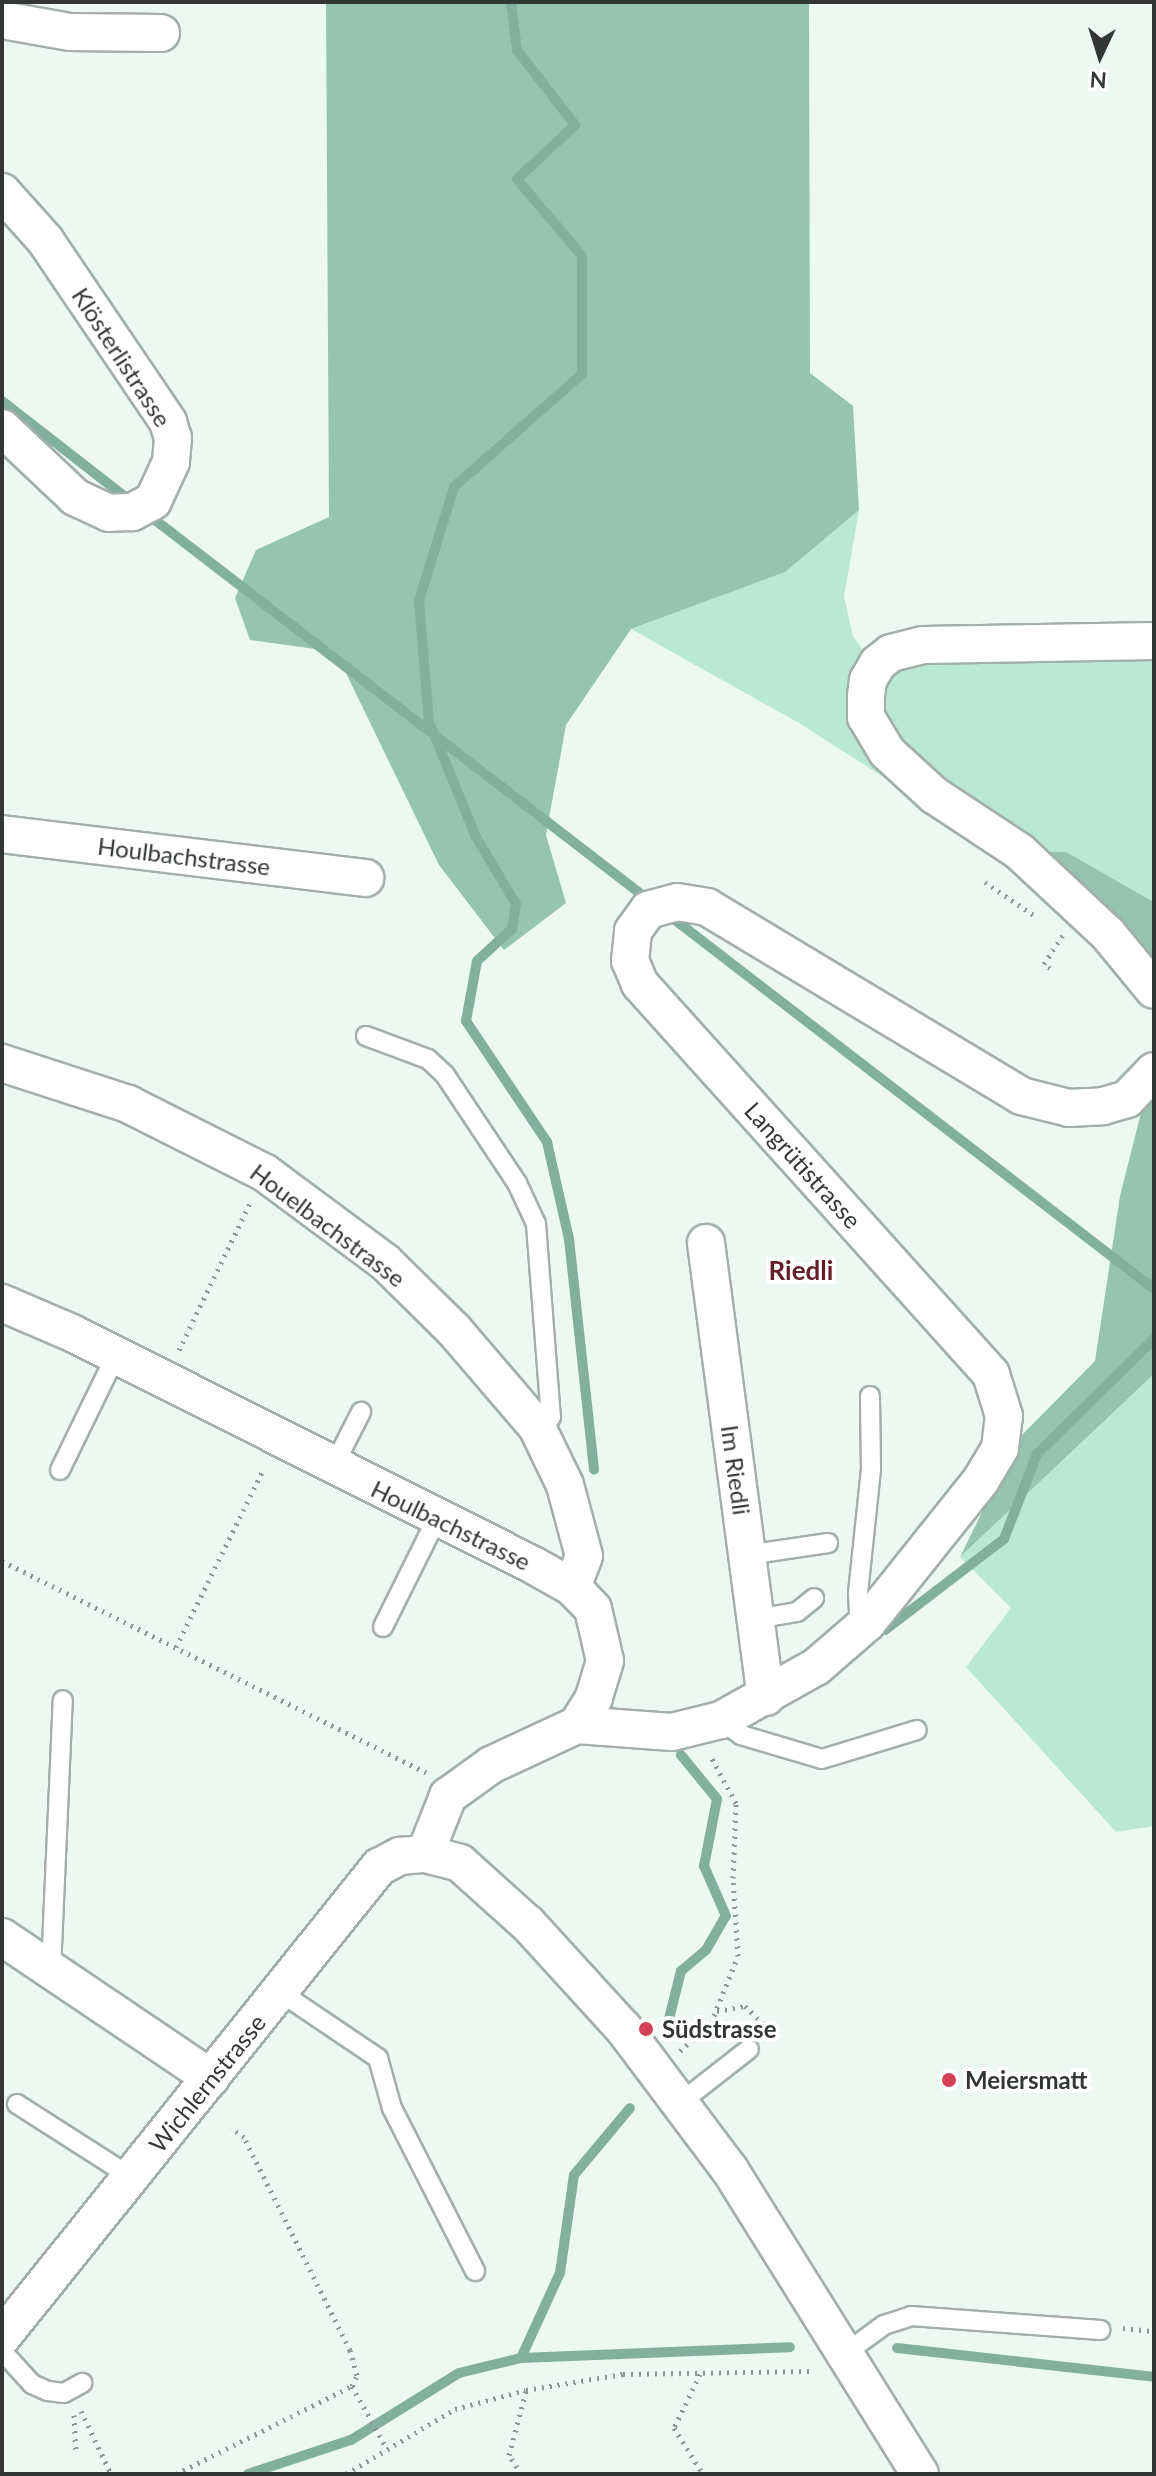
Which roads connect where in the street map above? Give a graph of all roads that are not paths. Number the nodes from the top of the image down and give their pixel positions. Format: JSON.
{"nodes":[{"id":1,"x":2,"y":20,"type":"edge"},
{"id":2,"x":161,"y":33,"type":"dead end"},
{"id":3,"x":2,"y":192,"type":"edge"},
{"id":4,"x":2,"y":428,"type":"edge"},
{"id":5,"x":1154,"y":641,"type":"edge"},
{"id":6,"x":2,"y":834,"type":"edge"},
{"id":7,"x":365,"y":878,"type":"dead end"},
{"id":8,"x":1154,"y":990,"type":"edge"},
{"id":9,"x":366,"y":1036,"type":"dead end"},
{"id":10,"x":2,"y":1063,"type":"edge"},
{"id":11,"x":1154,"y":1071,"type":"edge"},
{"id":12,"x":706,"y":1243,"type":"dead end"},
{"id":13,"x":2,"y":1303,"type":"edge"},
{"id":14,"x":116,"y":1355,"type":"junction"},
{"id":15,"x":870,"y":1396,"type":"dead end"},
{"id":16,"x":361,"y":1412,"type":"dead end"},
{"id":17,"x":537,"y":1427,"type":"junction"},
{"id":18,"x":333,"y":1467,"type":"junction"},
{"id":19,"x":60,"y":1470,"type":"dead end"},
{"id":20,"x":437,"y":1518,"type":"junction"},
{"id":21,"x":828,"y":1543,"type":"dead end"},
{"id":22,"x":747,"y":1555,"type":"junction"},
{"id":23,"x":572,"y":1587,"type":"junction"},
{"id":24,"x":814,"y":1598,"type":"dead end"},
{"id":25,"x":756,"y":1619,"type":"junction"},
{"id":26,"x":867,"y":1623,"type":"junction"},
{"id":27,"x":383,"y":1627,"type":"dead end"},
{"id":28,"x":766,"y":1697,"type":"junction"},
{"id":29,"x":63,"y":1700,"type":"dead end"},
{"id":30,"x":708,"y":1723,"type":"junction"},
{"id":31,"x":577,"y":1725,"type":"junction"},
{"id":32,"x":917,"y":1730,"type":"dead end"},
{"id":33,"x":425,"y":1854,"type":"junction"},
{"id":34,"x":2,"y":1937,"type":"edge"},
{"id":35,"x":51,"y":1970,"type":"junction"},
{"id":36,"x":280,"y":1992,"type":"junction"},
{"id":37,"x":749,"y":2049,"type":"dead end"},
{"id":38,"x":211,"y":2078,"type":"junction"},
{"id":39,"x":681,"y":2102,"type":"junction"},
{"id":40,"x":17,"y":2104,"type":"dead end"},
{"id":41,"x":131,"y":2177,"type":"junction"},
{"id":42,"x":475,"y":2271,"type":"dead end"},
{"id":43,"x":1100,"y":2330,"type":"dead end"},
{"id":44,"x":2,"y":2337,"type":"edge"},
{"id":45,"x":2,"y":2351,"type":"edge"},
{"id":46,"x":833,"y":2362,"type":"junction"},
{"id":47,"x":82,"y":2383,"type":"dead end"},
{"id":48,"x":920,"y":2474,"type":"edge"}],
"edges":[{"from":1,"to":2,"type":"street"},
{"from":3,"to":4,"type":"street","name":"Klösterlistrasse"},
{"from":5,"to":8,"type":"street"},
{"from":6,"to":7,"type":"street","name":"Houlbachstrasse"},
{"from":9,"to":17,"type":"lane"},
{"from":10,"to":17,"type":"street","name":"Houelbachstrasse"},
{"from":11,"to":26,"type":"street","name":"Langrütistrasse"},
{"from":12,"to":22,"type":"street","name":"Im Riedli"},
{"from":13,"to":14,"type":"street","name":"Houlbachstrasse"},
{"from":14,"to":18,"type":"street","name":"Houlbachstrasse"},
{"from":14,"to":19,"type":"lane"},
{"from":15,"to":26,"type":"lane"},
{"from":16,"to":18,"type":"lane"},
{"from":17,"to":23,"type":"street","name":"Houelbachstrasse"},
{"from":18,"to":20,"type":"street","name":"Houlbachstrasse"},
{"from":20,"to":23,"type":"street","name":"Houlbachstrasse"},
{"from":20,"to":27,"type":"lane"},
{"from":21,"to":22,"type":"lane"},
{"from":22,"to":25,"type":"street","name":"Im Riedli"},
{"from":23,"to":31,"type":"street","name":"Houlbachstrasse"},
{"from":24,"to":25,"type":"lane"},
{"from":25,"to":28,"type":"street","name":"Im Riedli"},
{"from":26,"to":28,"type":"street","name":"Langrütistrasse"},
{"from":28,"to":30,"type":"street","name":"Langrütistrasse"},
{"from":29,"to":35,"type":"lane"},
{"from":30,"to":31,"type":"street","name":"Langrütistrasse"},
{"from":30,"to":32,"type":"lane"},
{"from":31,"to":33,"type":"street"},
{"from":33,"to":36,"type":"street","name":"Wichlernstrasse"},
{"from":33,"to":39,"type":"street"},
{"from":34,"to":35,"type":"street"},
{"from":35,"to":38,"type":"street"},
{"from":36,"to":38,"type":"street","name":"Wichlernstrasse"},
{"from":36,"to":42,"type":"lane"},
{"from":37,"to":39,"type":"lane"},
{"from":38,"to":41,"type":"street","name":"Wichlernstrasse"},
{"from":39,"to":46,"type":"street"},
{"from":40,"to":41,"type":"lane"},
{"from":41,"to":44,"type":"street","name":"Wichlernstrasse"},
{"from":43,"to":46,"type":"lane"},
{"from":45,"to":47,"type":"lane"},
{"from":46,"to":48,"type":"street"}]}
